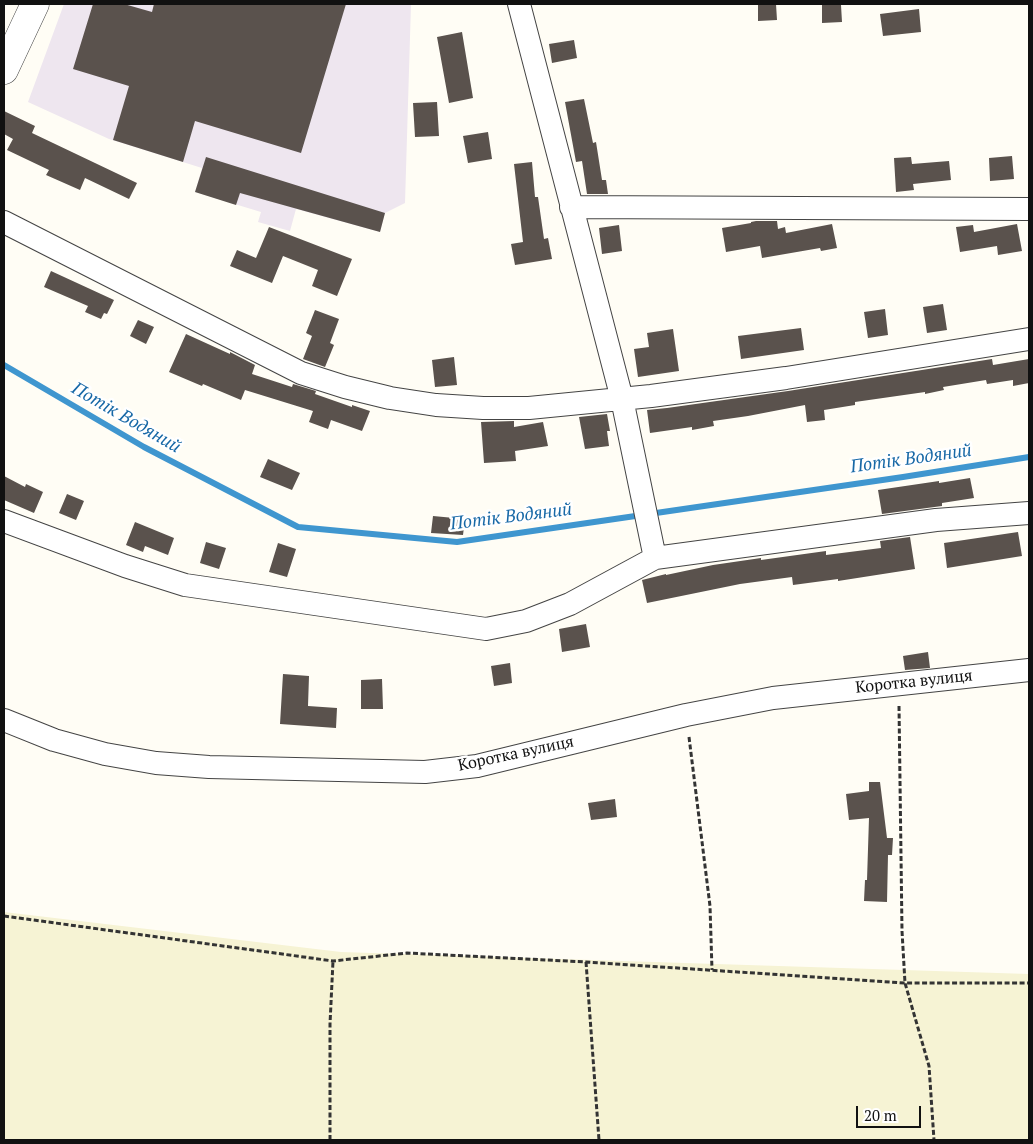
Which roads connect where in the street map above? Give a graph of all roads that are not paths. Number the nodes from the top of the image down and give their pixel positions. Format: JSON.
{"nodes":[{"id":1,"x":35,"y":4,"type":"edge"},
{"id":2,"x":519,"y":4,"type":"edge"},
{"id":3,"x":4,"y":70,"type":"edge"},
{"id":4,"x":571,"y":207,"type":"junction"},
{"id":5,"x":1029,"y":209,"type":"edge"},
{"id":6,"x":4,"y":222,"type":"edge"},
{"id":7,"x":1029,"y":339,"type":"edge"},
{"id":8,"x":622,"y":399,"type":"junction"},
{"id":9,"x":1029,"y":513,"type":"edge"},
{"id":10,"x":4,"y":521,"type":"edge"},
{"id":11,"x":655,"y":558,"type":"junction"},
{"id":12,"x":1029,"y":670,"type":"edge"},
{"id":13,"x":4,"y":720,"type":"edge"}],
"edges":[{"from":1,"to":3,"type":"street"},
{"from":2,"to":4,"type":"street"},
{"from":4,"to":5,"type":"street"},
{"from":4,"to":8,"type":"street"},
{"from":6,"to":8,"type":"street"},
{"from":7,"to":8,"type":"street"},
{"from":8,"to":11,"type":"street"},
{"from":9,"to":11,"type":"street"},
{"from":10,"to":11,"type":"street"},
{"from":12,"to":13,"type":"street","name":"Коротка вулиця"}]}
